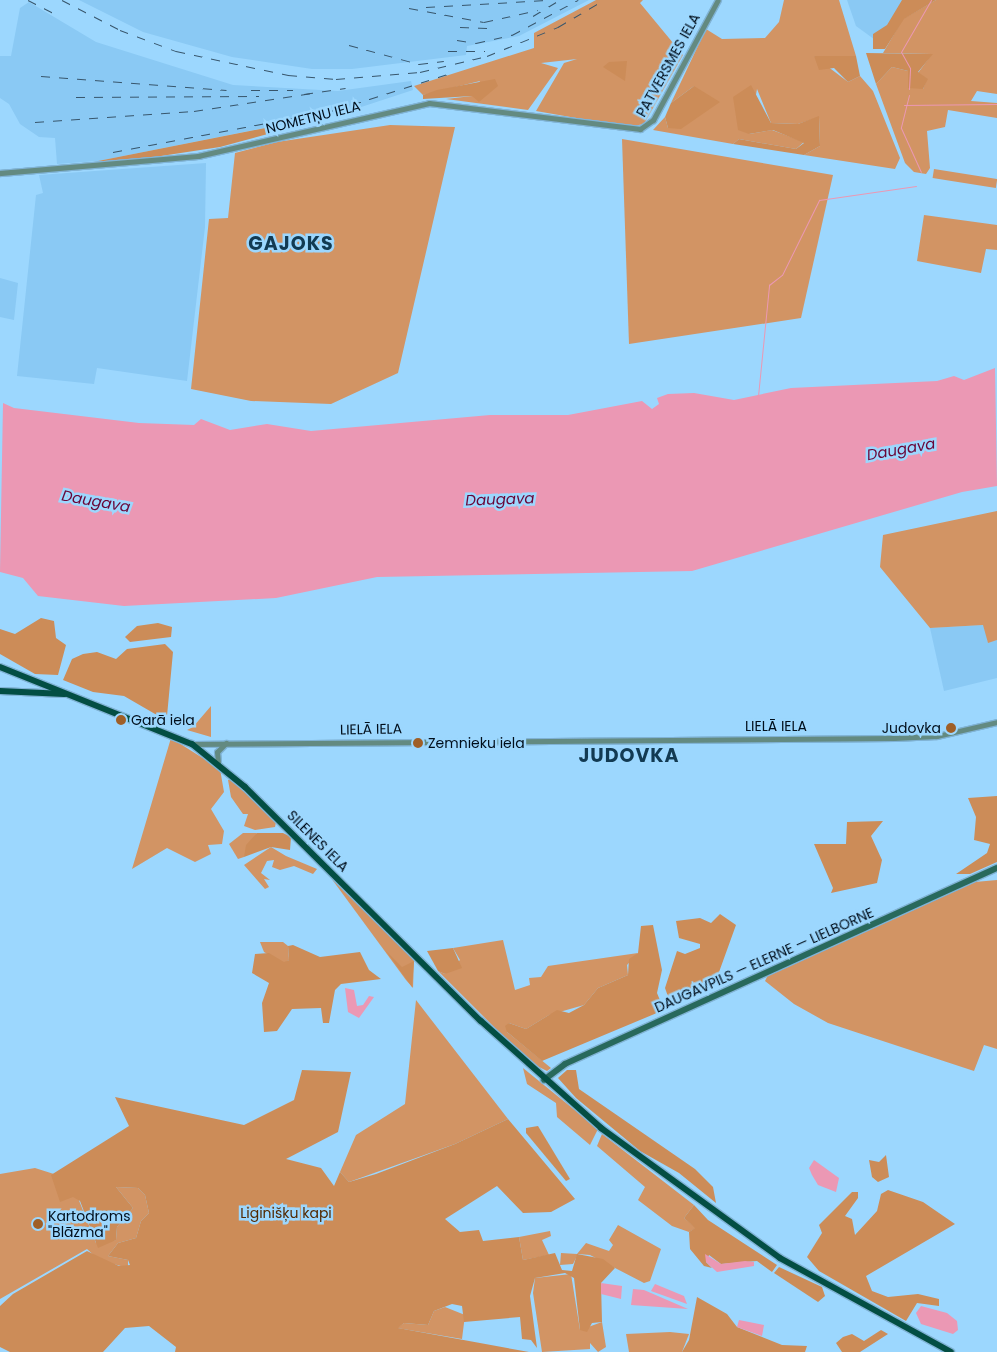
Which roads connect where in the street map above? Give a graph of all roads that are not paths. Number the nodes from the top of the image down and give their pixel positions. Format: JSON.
{"nodes":[{"id":1,"x":718,"y":0,"type":"edge"},
{"id":2,"x":630,"y":130,"type":"joint"},
{"id":3,"x":0,"y":174,"type":"edge"},
{"id":4,"x":0,"y":667,"type":"edge"},
{"id":5,"x":0,"y":691,"type":"edge"},
{"id":6,"x":67,"y":694,"type":"junction"},
{"id":7,"x":997,"y":722,"type":"edge"},
{"id":8,"x":226,"y":743,"type":"junction"},
{"id":9,"x":192,"y":744,"type":"junction"},
{"id":10,"x":218,"y":763,"type":"junction"},
{"id":11,"x":997,"y":868,"type":"edge"},
{"id":12,"x":544,"y":1080,"type":"junction"},
{"id":13,"x":951,"y":1352,"type":"edge"}],
"edges":[{"from":1,"to":2,"type":"street","name":"PATVERSMES IELA"},
{"from":2,"to":3,"type":"street","name":"NOMETŅU IELA"},
{"from":4,"to":6,"type":"main road","name":"LIELĀ IELA"},
{"from":5,"to":6,"type":"main road"},
{"from":6,"to":9,"type":"main road","name":"LIELĀ IELA"},
{"from":7,"to":8,"type":"street","name":"LIELĀ IELA"},
{"from":8,"to":9,"type":"street","name":"LIELĀ IELA"},
{"from":8,"to":10,"type":"street"},
{"from":9,"to":10,"type":"main road","name":"SILENES IELA"},
{"from":10,"to":12,"type":"main road","name":"SILENES IELA"},
{"from":11,"to":12,"type":"main road","name":"DAUGAVPILS — ELERNE — LIELBORNE"},
{"from":12,"to":13,"type":"main road","name":"SILENES IELA"}]}
